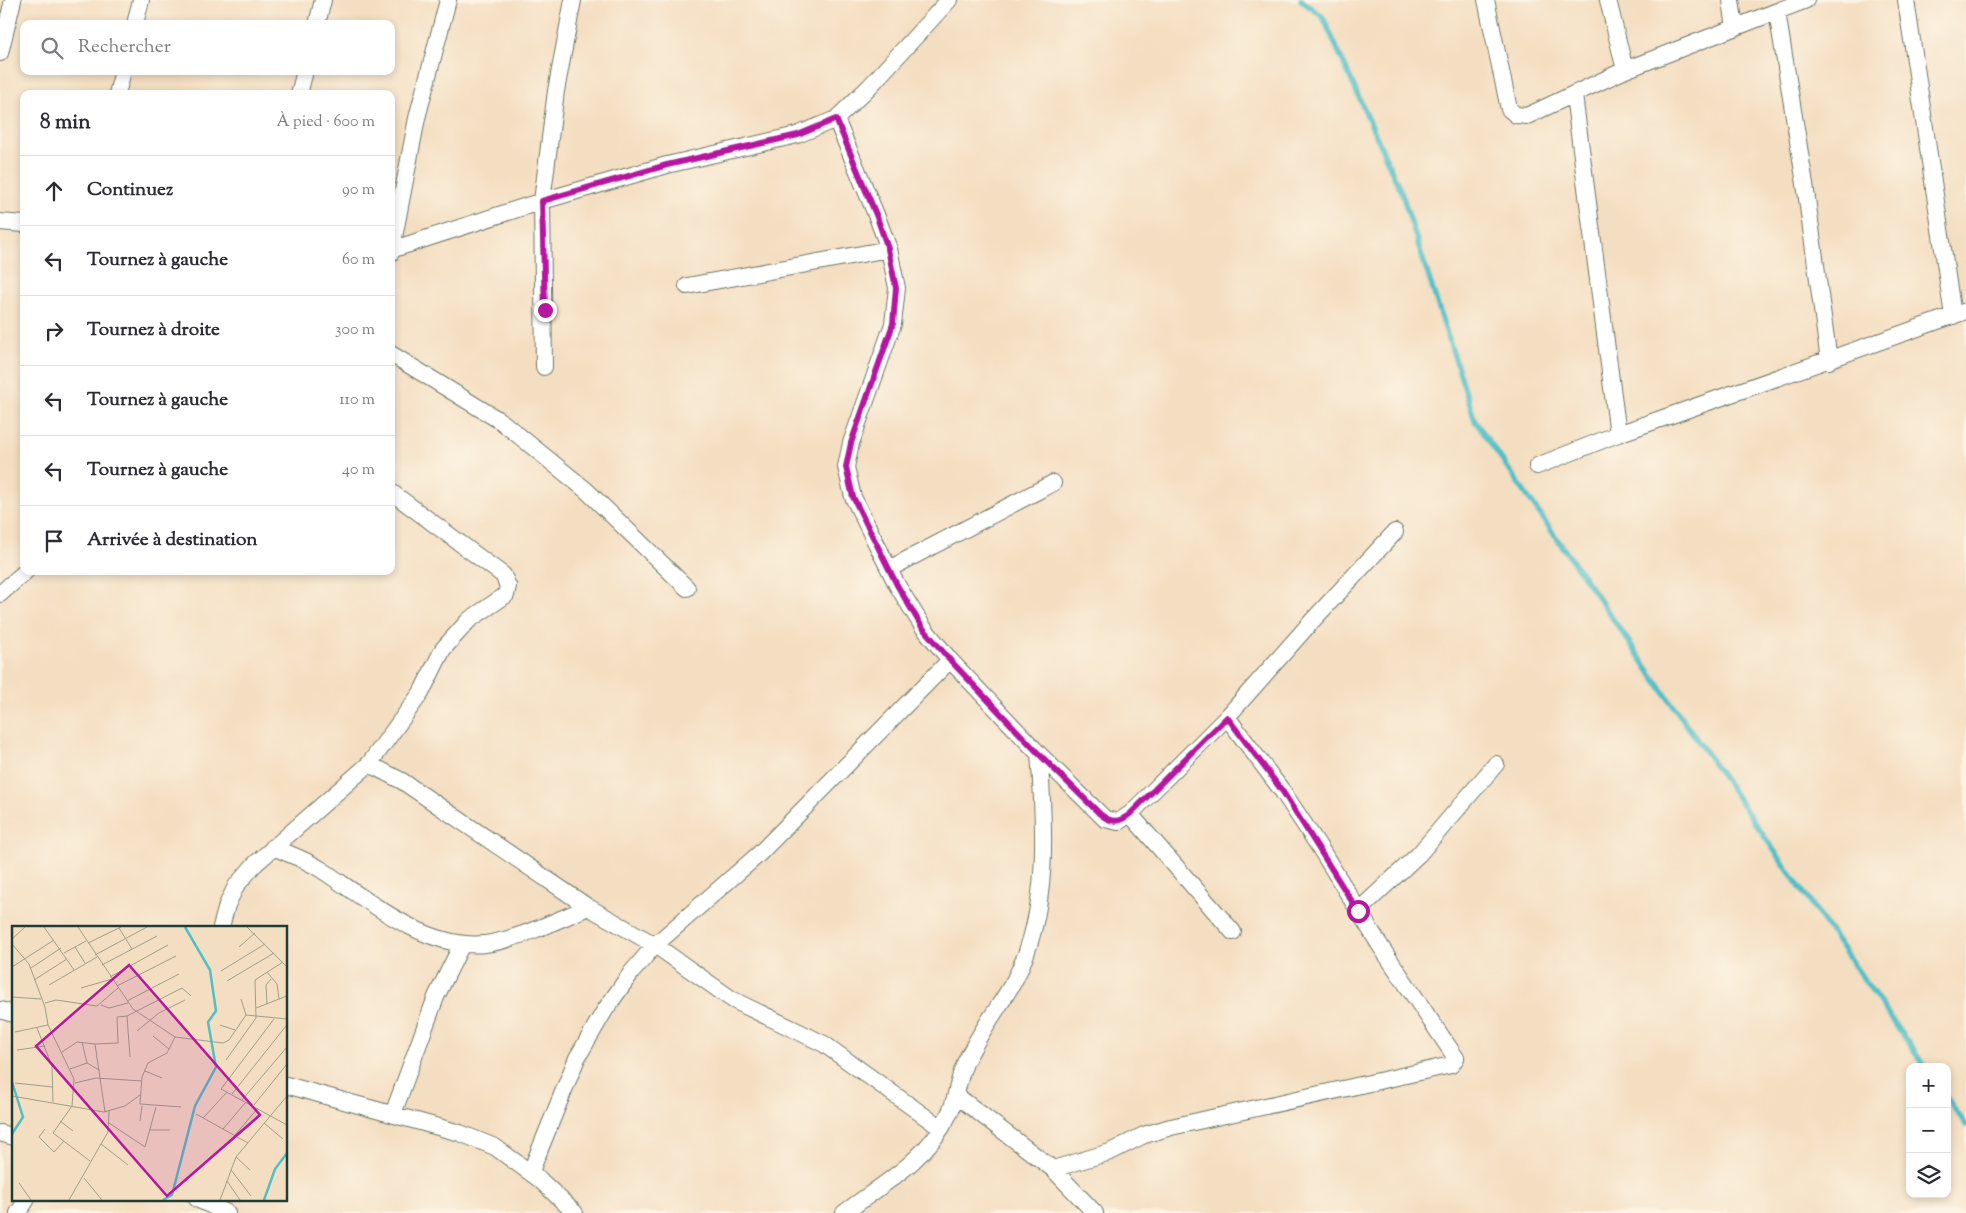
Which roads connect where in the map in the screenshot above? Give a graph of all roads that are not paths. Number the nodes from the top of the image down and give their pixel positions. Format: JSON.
{"nodes":[{"id":1,"x":13,"y":0,"type":"edge"},
{"id":2,"x":142,"y":0,"type":"edge"},
{"id":3,"x":323,"y":0,"type":"edge"},
{"id":4,"x":448,"y":0,"type":"edge"},
{"id":5,"x":572,"y":0,"type":"edge"},
{"id":6,"x":1486,"y":0,"type":"edge"},
{"id":7,"x":1608,"y":0,"type":"edge"},
{"id":8,"x":1731,"y":0,"type":"edge"},
{"id":9,"x":1806,"y":0,"type":"edge"},
{"id":10,"x":1906,"y":0,"type":"edge"},
{"id":11,"x":946,"y":1,"type":"edge"},
{"id":12,"x":1777,"y":12,"type":"junction"},
{"id":13,"x":136,"y":20,"type":"edge"},
{"id":14,"x":318,"y":20,"type":"edge"},
{"id":15,"x":1735,"y":28,"type":"junction"},
{"id":16,"x":0,"y":54,"type":"edge"},
{"id":17,"x":1625,"y":70,"type":"junction"},
{"id":18,"x":122,"y":75,"type":"edge"},
{"id":19,"x":304,"y":75,"type":"edge"},
{"id":20,"x":118,"y":90,"type":"edge"},
{"id":21,"x":300,"y":90,"type":"edge"},
{"id":22,"x":1574,"y":95,"type":"junction"},
{"id":23,"x":836,"y":119,"type":"junction"},
{"id":24,"x":542,"y":201,"type":"junction"},
{"id":25,"x":0,"y":222,"type":"edge"},
{"id":26,"x":20,"y":224,"type":"edge"},
{"id":27,"x":395,"y":235,"type":"edge"},
{"id":28,"x":888,"y":249,"type":"junction"},
{"id":29,"x":395,"y":250,"type":"edge"},
{"id":30,"x":686,"y":286,"type":"dead end"},
{"id":31,"x":1959,"y":314,"type":"edge"},
{"id":32,"x":395,"y":356,"type":"edge"},
{"id":33,"x":1829,"y":361,"type":"junction"},
{"id":34,"x":544,"y":367,"type":"dead end"},
{"id":35,"x":1618,"y":434,"type":"junction"},
{"id":36,"x":1537,"y":466,"type":"dead end"},
{"id":37,"x":1053,"y":483,"type":"dead end"},
{"id":38,"x":395,"y":495,"type":"edge"},
{"id":39,"x":1395,"y":532,"type":"dead end"},
{"id":40,"x":889,"y":569,"type":"junction"},
{"id":41,"x":21,"y":575,"type":"edge"},
{"id":42,"x":687,"y":588,"type":"dead end"},
{"id":43,"x":0,"y":594,"type":"edge"},
{"id":44,"x":950,"y":660,"type":"junction"},
{"id":45,"x":1227,"y":717,"type":"junction"},
{"id":46,"x":1039,"y":754,"type":"junction"},
{"id":47,"x":369,"y":764,"type":"junction"},
{"id":48,"x":1496,"y":764,"type":"dead end"},
{"id":49,"x":1130,"y":814,"type":"junction"},
{"id":50,"x":273,"y":847,"type":"junction"},
{"id":51,"x":588,"y":907,"type":"junction"},
{"id":52,"x":1358,"y":911,"type":"junction"},
{"id":53,"x":220,"y":926,"type":"edge"},
{"id":54,"x":1233,"y":932,"type":"dead end"},
{"id":55,"x":462,"y":944,"type":"junction"},
{"id":56,"x":655,"y":945,"type":"junction"},
{"id":57,"x":288,"y":1086,"type":"edge"},
{"id":58,"x":957,"y":1096,"type":"junction"},
{"id":59,"x":393,"y":1114,"type":"junction"},
{"id":60,"x":941,"y":1128,"type":"junction"},
{"id":61,"x":1053,"y":1169,"type":"junction"},
{"id":62,"x":531,"y":1171,"type":"junction"},
{"id":63,"x":26,"y":1200,"type":"edge"},
{"id":64,"x":200,"y":1205,"type":"edge"},
{"id":65,"x":18,"y":1213,"type":"edge"},
{"id":66,"x":227,"y":1213,"type":"edge"},
{"id":67,"x":575,"y":1213,"type":"edge"},
{"id":68,"x":844,"y":1213,"type":"edge"},
{"id":69,"x":1095,"y":1213,"type":"edge"}],
"edges":[{"from":1,"to":16,"type":"street"},
{"from":2,"to":13,"type":"street"},
{"from":3,"to":14,"type":"street"},
{"from":4,"to":27,"type":"street"},
{"from":5,"to":24,"type":"street"},
{"from":6,"to":22,"type":"street"},
{"from":7,"to":17,"type":"street"},
{"from":8,"to":15,"type":"street"},
{"from":9,"to":12,"type":"street"},
{"from":10,"to":31,"type":"street"},
{"from":11,"to":23,"type":"street"},
{"from":12,"to":15,"type":"street"},
{"from":12,"to":33,"type":"street"},
{"from":15,"to":17,"type":"street"},
{"from":17,"to":22,"type":"street"},
{"from":18,"to":20,"type":"street"},
{"from":19,"to":21,"type":"street"},
{"from":22,"to":35,"type":"street"},
{"from":23,"to":24,"type":"street"},
{"from":23,"to":28,"type":"street"},
{"from":24,"to":29,"type":"street"},
{"from":24,"to":34,"type":"street"},
{"from":25,"to":26,"type":"street"},
{"from":28,"to":30,"type":"street"},
{"from":28,"to":40,"type":"street"},
{"from":31,"to":33,"type":"street"},
{"from":32,"to":42,"type":"street"},
{"from":33,"to":35,"type":"street"},
{"from":35,"to":36,"type":"street"},
{"from":37,"to":40,"type":"street"},
{"from":38,"to":47,"type":"street"},
{"from":39,"to":45,"type":"street"},
{"from":40,"to":44,"type":"street"},
{"from":41,"to":43,"type":"street"},
{"from":44,"to":46,"type":"street"},
{"from":44,"to":56,"type":"street"},
{"from":45,"to":49,"type":"street"},
{"from":45,"to":52,"type":"street"},
{"from":46,"to":49,"type":"street"},
{"from":46,"to":58,"type":"street"},
{"from":47,"to":50,"type":"street"},
{"from":47,"to":51,"type":"street"},
{"from":48,"to":52,"type":"street"},
{"from":49,"to":54,"type":"street"},
{"from":50,"to":53,"type":"street"},
{"from":50,"to":55,"type":"street"},
{"from":51,"to":55,"type":"street"},
{"from":51,"to":56,"type":"street"},
{"from":52,"to":61,"type":"street"},
{"from":55,"to":59,"type":"street"},
{"from":56,"to":60,"type":"street"},
{"from":56,"to":62,"type":"street"},
{"from":57,"to":59,"type":"street"},
{"from":58,"to":60,"type":"street"},
{"from":58,"to":61,"type":"street"},
{"from":59,"to":62,"type":"street"},
{"from":60,"to":68,"type":"street"},
{"from":61,"to":69,"type":"street"},
{"from":62,"to":67,"type":"street"},
{"from":63,"to":65,"type":"street"},
{"from":64,"to":66,"type":"street"}]}
